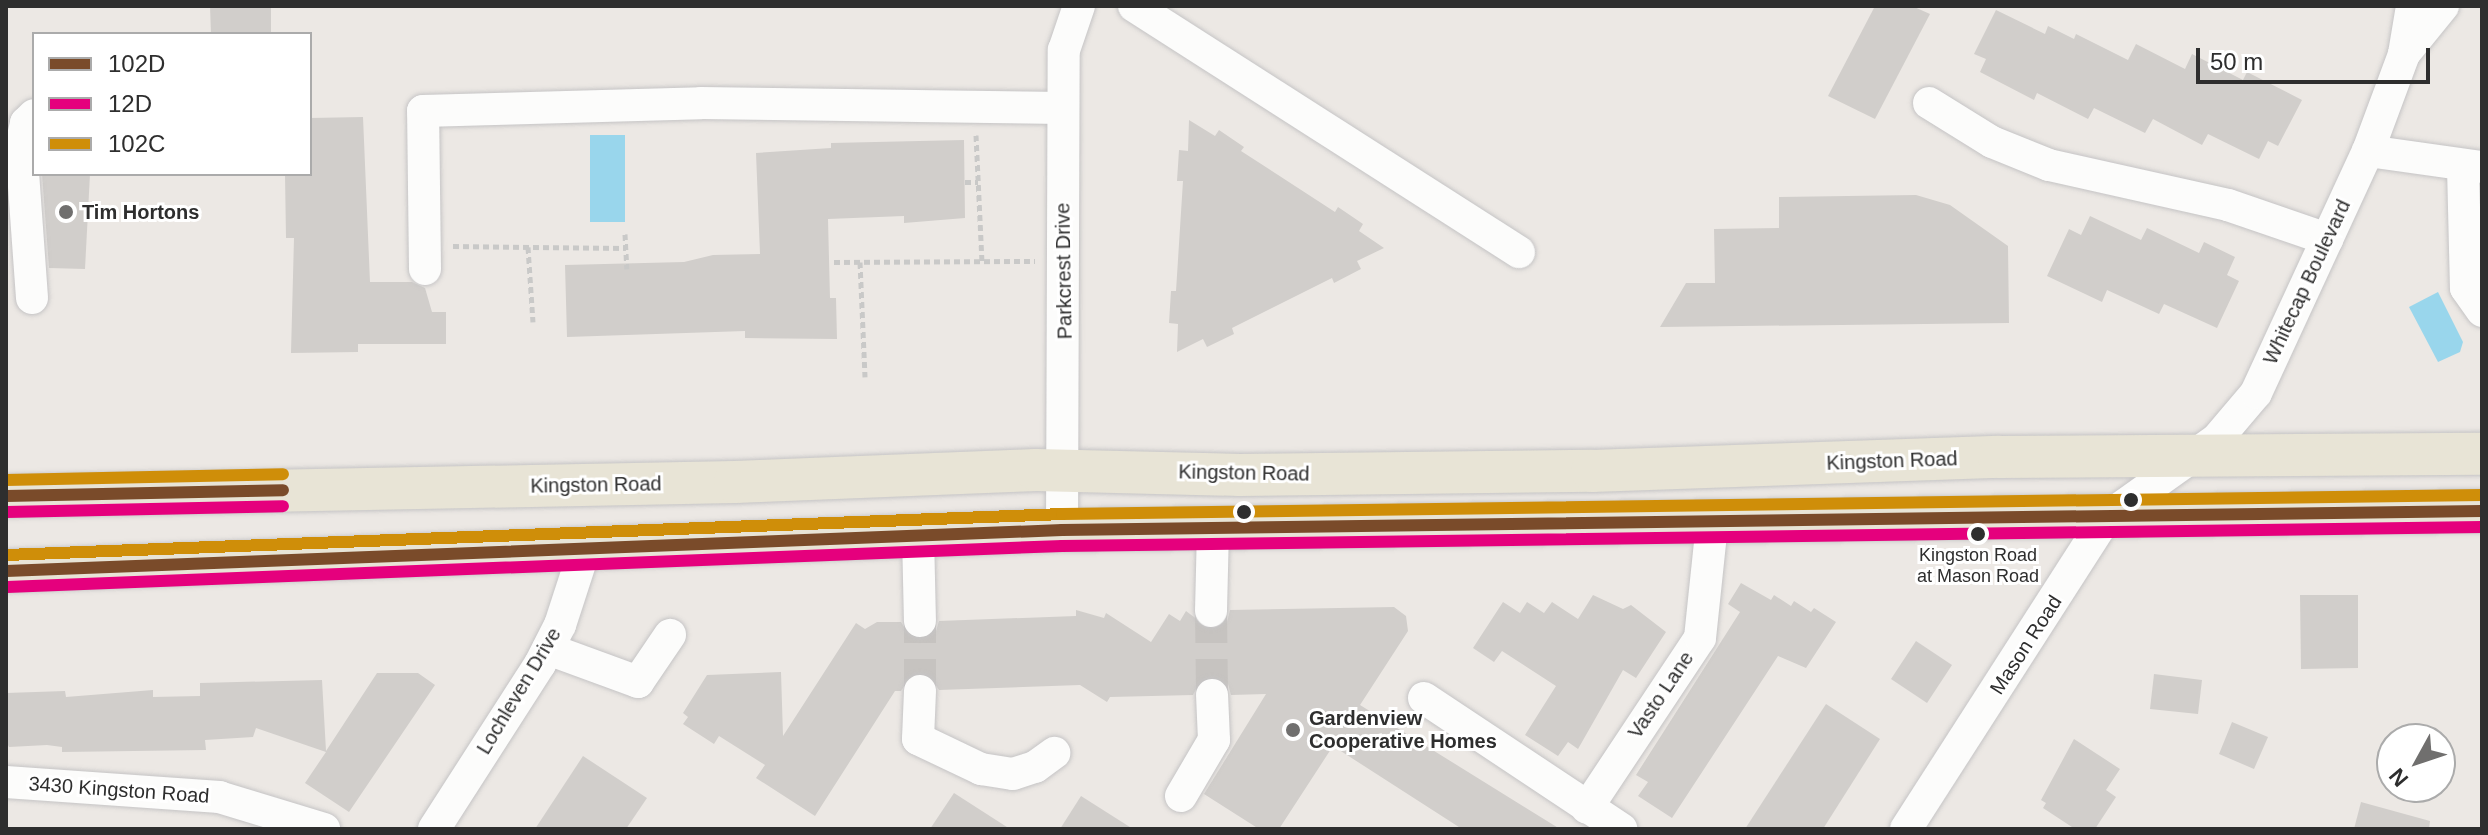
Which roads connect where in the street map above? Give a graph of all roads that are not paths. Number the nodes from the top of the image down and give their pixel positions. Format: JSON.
{"nodes":[{"id":1,"x":1134,"y":6,"type":"edge"},
{"id":2,"x":2412,"y":6,"type":"edge"},
{"id":3,"x":2443,"y":6,"type":"edge"},
{"id":4,"x":1075,"y":9,"type":"edge"},
{"id":5,"x":2404,"y":54,"type":"junction"},
{"id":6,"x":1929,"y":103,"type":"dead end"},
{"id":7,"x":1063,"y":108,"type":"junction"},
{"id":8,"x":32,"y":117,"type":"edge"},
{"id":9,"x":2368,"y":151,"type":"junction"},
{"id":10,"x":2472,"y":167,"type":"edge"},
{"id":11,"x":2327,"y":239,"type":"junction"},
{"id":12,"x":1519,"y":252,"type":"dead end"},
{"id":13,"x":424,"y":257,"type":"road end"},
{"id":14,"x":32,"y":298,"type":"dead end"},
{"id":15,"x":2482,"y":311,"type":"edge"},
{"id":16,"x":2482,"y":454,"type":"edge"},
{"id":17,"x":2179,"y":467,"type":"junction"},
{"id":18,"x":1064,"y":471,"type":"junction"},
{"id":19,"x":1240,"y":475,"type":"junction"},
{"id":20,"x":6,"y":496,"type":"edge"},
{"id":21,"x":2482,"y":511,"type":"edge"},
{"id":22,"x":2106,"y":518,"type":"junction"},
{"id":23,"x":1712,"y":524,"type":"junction"},
{"id":24,"x":1062,"y":530,"type":"junction"},
{"id":25,"x":1213,"y":531,"type":"junction"},
{"id":26,"x":918,"y":535,"type":"junction"},
{"id":27,"x":586,"y":545,"type":"junction"},
{"id":28,"x":6,"y":571,"type":"edge"},
{"id":29,"x":1211,"y":611,"type":"tunnel mouth"},
{"id":30,"x":920,"y":621,"type":"tunnel mouth"},
{"id":31,"x":670,"y":635,"type":"dead end"},
{"id":32,"x":548,"y":649,"type":"junction"},
{"id":33,"x":920,"y":691,"type":"tunnel mouth"},
{"id":34,"x":1212,"y":695,"type":"tunnel mouth"},
{"id":35,"x":1424,"y":698,"type":"dead end"},
{"id":36,"x":1054,"y":753,"type":"dead end"},
{"id":37,"x":6,"y":782,"type":"edge"},
{"id":38,"x":1181,"y":796,"type":"dead end"},
{"id":39,"x":1587,"y":808,"type":"junction"},
{"id":40,"x":324,"y":829,"type":"edge"},
{"id":41,"x":434,"y":829,"type":"edge"},
{"id":42,"x":1621,"y":829,"type":"edge"},
{"id":43,"x":1906,"y":829,"type":"edge"}],
"edges":[{"from":1,"to":12,"type":"street"},
{"from":2,"to":5,"type":"street","name":"Whitecap Boulevard"},
{"from":3,"to":5,"type":"street","name":"Whitecap Boulevard"},
{"from":4,"to":7,"type":"street","name":"Parkcrest Drive"},
{"from":5,"to":9,"type":"street","name":"Whitecap Boulevard"},
{"from":6,"to":11,"type":"street"},
{"from":7,"to":13,"type":"street"},
{"from":7,"to":18,"type":"street","name":"Parkcrest Drive"},
{"from":8,"to":14,"type":"street"},
{"from":9,"to":10,"type":"street"},
{"from":9,"to":11,"type":"street","name":"Whitecap Boulevard"},
{"from":10,"to":15,"type":"street"},
{"from":11,"to":17,"type":"street","name":"Whitecap Boulevard"},
{"from":16,"to":17,"type":"main road","name":"Kingston Road"},
{"from":17,"to":19,"type":"main road","name":"Kingston Road"},
{"from":17,"to":22,"type":"street","name":"Mason Road"},
{"from":18,"to":19,"type":"main road","name":"Kingston Road"},
{"from":18,"to":20,"type":"main road","name":"Kingston Road"},
{"from":18,"to":24,"type":"street","name":"Parkcrest Drive"},
{"from":19,"to":25,"type":"main road"},
{"from":21,"to":22,"type":"main road"},
{"from":22,"to":23,"type":"main road"},
{"from":22,"to":43,"type":"street","name":"Mason Road"},
{"from":23,"to":25,"type":"main road"},
{"from":23,"to":39,"type":"street","name":"Vasto Lane"},
{"from":24,"to":25,"type":"main road"},
{"from":24,"to":26,"type":"main road"},
{"from":25,"to":29,"type":"street"},
{"from":26,"to":27,"type":"main road"},
{"from":26,"to":30,"type":"street"},
{"from":27,"to":28,"type":"main road"},
{"from":27,"to":32,"type":"street","name":"Lochleven Drive"},
{"from":31,"to":32,"type":"street"},
{"from":32,"to":41,"type":"street","name":"Lochleven Drive"},
{"from":33,"to":36,"type":"street"},
{"from":34,"to":38,"type":"street"},
{"from":35,"to":39,"type":"street"},
{"from":37,"to":40,"type":"street","name":"3430 Kingston Road"},
{"from":39,"to":42,"type":"street"}]}
